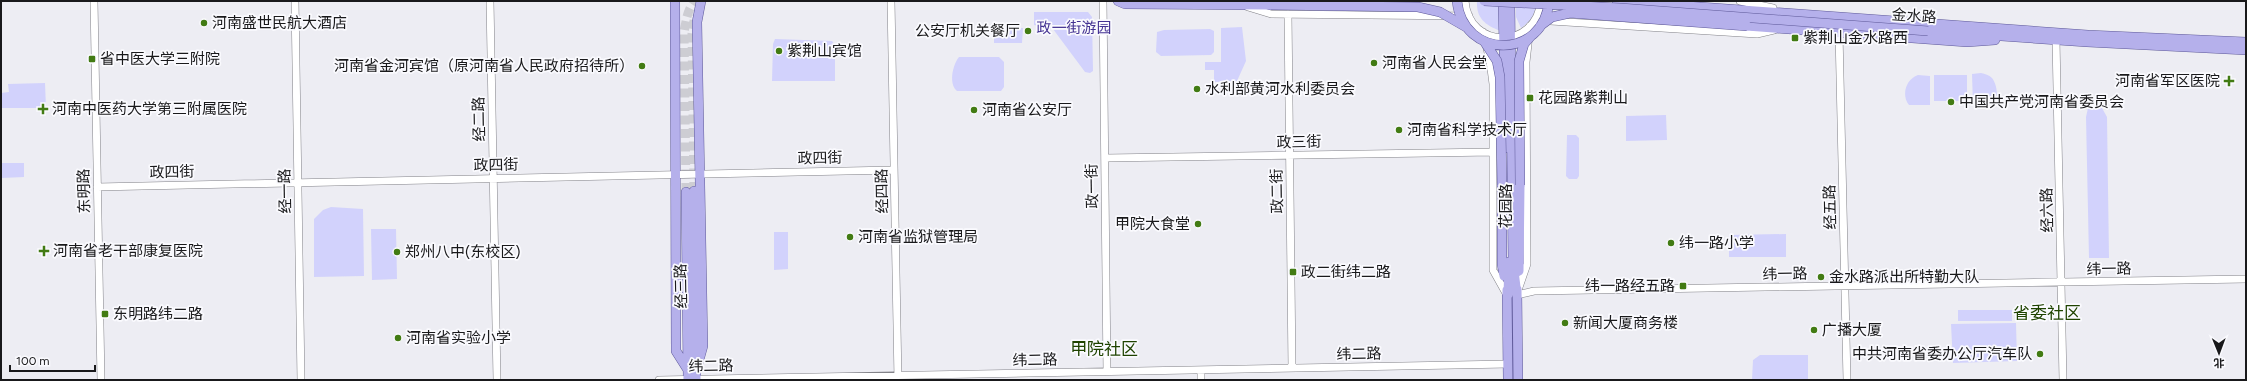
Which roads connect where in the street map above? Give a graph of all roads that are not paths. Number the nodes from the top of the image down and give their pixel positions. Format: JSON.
{"nodes":[{"id":1,"x":94,"y":1,"type":"edge"},
{"id":2,"x":295,"y":1,"type":"edge"},
{"id":3,"x":490,"y":1,"type":"edge"},
{"id":4,"x":675,"y":1,"type":"edge"},
{"id":5,"x":701,"y":1,"type":"edge"},
{"id":6,"x":891,"y":1,"type":"edge"},
{"id":7,"x":1103,"y":1,"type":"edge"},
{"id":8,"x":1118,"y":1,"type":"edge"},
{"id":9,"x":1457,"y":1,"type":"edge"},
{"id":10,"x":1465,"y":1,"type":"edge"},
{"id":11,"x":1484,"y":1,"type":"edge"},
{"id":12,"x":1503,"y":1,"type":"edge"},
{"id":13,"x":1510,"y":1,"type":"edge"},
{"id":14,"x":1541,"y":1,"type":"edge"},
{"id":15,"x":1549,"y":1,"type":"edge"},
{"id":16,"x":1617,"y":1,"type":"edge"},
{"id":17,"x":1666,"y":1,"type":"edge"},
{"id":18,"x":1740,"y":1,"type":"edge"},
{"id":19,"x":1242,"y":5,"type":"junction"},
{"id":20,"x":1773,"y":8,"type":"junction"},
{"id":21,"x":1288,"y":14,"type":"junction"},
{"id":22,"x":1469,"y":16,"type":"junction"},
{"id":23,"x":1538,"y":23,"type":"junction"},
{"id":24,"x":1466,"y":27,"type":"junction"},
{"id":25,"x":1928,"y":27,"type":"junction"},
{"id":26,"x":1780,"y":28,"type":"junction"},
{"id":27,"x":1531,"y":31,"type":"junction"},
{"id":28,"x":1839,"y":33,"type":"junction"},
{"id":29,"x":2026,"y":34,"type":"junction"},
{"id":30,"x":1484,"y":37,"type":"junction"},
{"id":31,"x":1508,"y":37,"type":"junction"},
{"id":32,"x":2056,"y":40,"type":"junction"},
{"id":33,"x":2246,"y":42,"type":"edge"},
{"id":34,"x":2246,"y":50,"type":"edge"},
{"id":35,"x":1493,"y":152,"type":"junction"},
{"id":36,"x":1290,"y":155,"type":"junction"},
{"id":37,"x":1105,"y":158,"type":"junction"},
{"id":38,"x":894,"y":170,"type":"junction"},
{"id":39,"x":700,"y":173,"type":"junction"},
{"id":40,"x":676,"y":174,"type":"junction"},
{"id":41,"x":493,"y":178,"type":"junction"},
{"id":42,"x":298,"y":182,"type":"junction"},
{"id":43,"x":97,"y":187,"type":"junction"},
{"id":44,"x":690,"y":192,"type":"tunnel mouth"},
{"id":45,"x":2246,"y":280,"type":"edge"},
{"id":46,"x":2061,"y":282,"type":"junction"},
{"id":47,"x":1845,"y":286,"type":"junction"},
{"id":48,"x":1512,"y":295,"type":"junction"},
{"id":49,"x":1508,"y":364,"type":"junction"},
{"id":50,"x":1292,"y":368,"type":"junction"},
{"id":51,"x":1201,"y":370,"type":"junction"},
{"id":52,"x":1107,"y":372,"type":"junction"},
{"id":53,"x":692,"y":377,"type":"edge"},
{"id":54,"x":898,"y":378,"type":"edge"},
{"id":55,"x":101,"y":380,"type":"edge"},
{"id":56,"x":301,"y":380,"type":"edge"},
{"id":57,"x":497,"y":380,"type":"edge"},
{"id":58,"x":659,"y":380,"type":"edge"},
{"id":59,"x":1201,"y":380,"type":"edge"},
{"id":60,"x":1508,"y":380,"type":"edge"},
{"id":61,"x":1518,"y":380,"type":"edge"},
{"id":62,"x":1847,"y":380,"type":"edge"},
{"id":63,"x":2063,"y":380,"type":"edge"}],
"edges":[{"from":1,"to":43,"type":"street","name":"东明路"},
{"from":2,"to":42,"type":"street","name":"经一路"},
{"from":3,"to":41,"type":"street","name":"经二路"},
{"from":4,"to":40,"type":"main road"},
{"from":5,"to":39,"type":"main road"},
{"from":6,"to":38,"type":"street","name":"经四路"},
{"from":7,"to":37,"type":"street","name":"政一街"},
{"from":8,"to":19,"type":"main road"},
{"from":9,"to":24,"type":"main road","bridge":true},
{"from":10,"to":22,"type":"street"},
{"from":11,"to":25,"type":"main road","name":"金水路","bridge":true},
{"from":12,"to":31,"type":"main road"},
{"from":13,"to":31,"type":"main road"},
{"from":14,"to":23,"type":"street"},
{"from":15,"to":23,"type":"main road","bridge":true},
{"from":16,"to":25,"type":"main road","name":"金水路"},
{"from":17,"to":20,"type":"main road"},
{"from":18,"to":20,"type":"street"},
{"from":19,"to":21,"type":"street"},
{"from":19,"to":24,"type":"main road","bridge":true},
{"from":20,"to":29,"type":"main road"},
{"from":21,"to":22,"type":"street"},
{"from":21,"to":36,"type":"street","name":"政二街"},
{"from":22,"to":30,"type":"street"},
{"from":23,"to":26,"type":"street"},
{"from":23,"to":26,"type":"main road","bridge":true},
{"from":23,"to":27,"type":"main road","bridge":true},
{"from":24,"to":30,"type":"main road","bridge":true},
{"from":25,"to":29,"type":"main road","name":"金水路"},
{"from":26,"to":28,"type":"main road"},
{"from":27,"to":30,"type":"main road","bridge":true},
{"from":27,"to":31,"type":"street"},
{"from":27,"to":48,"type":"main road","name":"花园路","bridge":true},
{"from":27,"to":48,"type":"street"},
{"from":28,"to":29,"type":"main road"},
{"from":28,"to":47,"type":"street","name":"经五路"},
{"from":29,"to":32,"type":"main road","name":"金水路"},
{"from":29,"to":33,"type":"main road","name":"金水路"},
{"from":30,"to":31,"type":"street"},
{"from":30,"to":35,"type":"street"},
{"from":30,"to":48,"type":"main road","name":"花园路","bridge":true},
{"from":31,"to":48,"type":"main road"},
{"from":32,"to":34,"type":"main road","name":"金水路"},
{"from":32,"to":46,"type":"street","name":"经六路"},
{"from":35,"to":36,"type":"street","name":"政三街"},
{"from":35,"to":48,"type":"street"},
{"from":36,"to":37,"type":"street","name":"政三街"},
{"from":36,"to":50,"type":"street","name":"政二街"},
{"from":37,"to":52,"type":"street","name":"政一街"},
{"from":38,"to":39,"type":"street","name":"政四街"},
{"from":38,"to":54,"type":"street","name":"经四路"},
{"from":39,"to":40,"type":"street","name":"政四街"},
{"from":39,"to":53,"type":"main road"},
{"from":40,"to":41,"type":"street","name":"政四街"},
{"from":40,"to":53,"type":"main road"},
{"from":41,"to":42,"type":"street","name":"政四街"},
{"from":41,"to":57,"type":"street","name":"经二路"},
{"from":42,"to":43,"type":"street","name":"政四街"},
{"from":42,"to":56,"type":"street","name":"经一路"},
{"from":43,"to":55,"type":"street","name":"东明路"},
{"from":44,"to":53,"type":"main road","name":"经三路"},
{"from":45,"to":46,"type":"street","name":"纬一路"},
{"from":46,"to":47,"type":"street","name":"纬一路"},
{"from":46,"to":63,"type":"street","name":"经六路"},
{"from":47,"to":48,"type":"street","name":"纬一路"},
{"from":47,"to":62,"type":"street","name":"经五路"},
{"from":48,"to":49,"type":"main road","name":"花园路"},
{"from":48,"to":61,"type":"main road","name":"花园路"},
{"from":49,"to":50,"type":"street","name":"纬二路"},
{"from":49,"to":60,"type":"main road","name":"花园路"},
{"from":50,"to":51,"type":"street","name":"纬二路"},
{"from":51,"to":52,"type":"street","name":"纬二路"},
{"from":51,"to":59,"type":"street"},
{"from":52,"to":54,"type":"street","name":"纬二路"},
{"from":53,"to":54,"type":"street","name":"纬二路"},
{"from":53,"to":58,"type":"street","name":"纬二路"}]}
